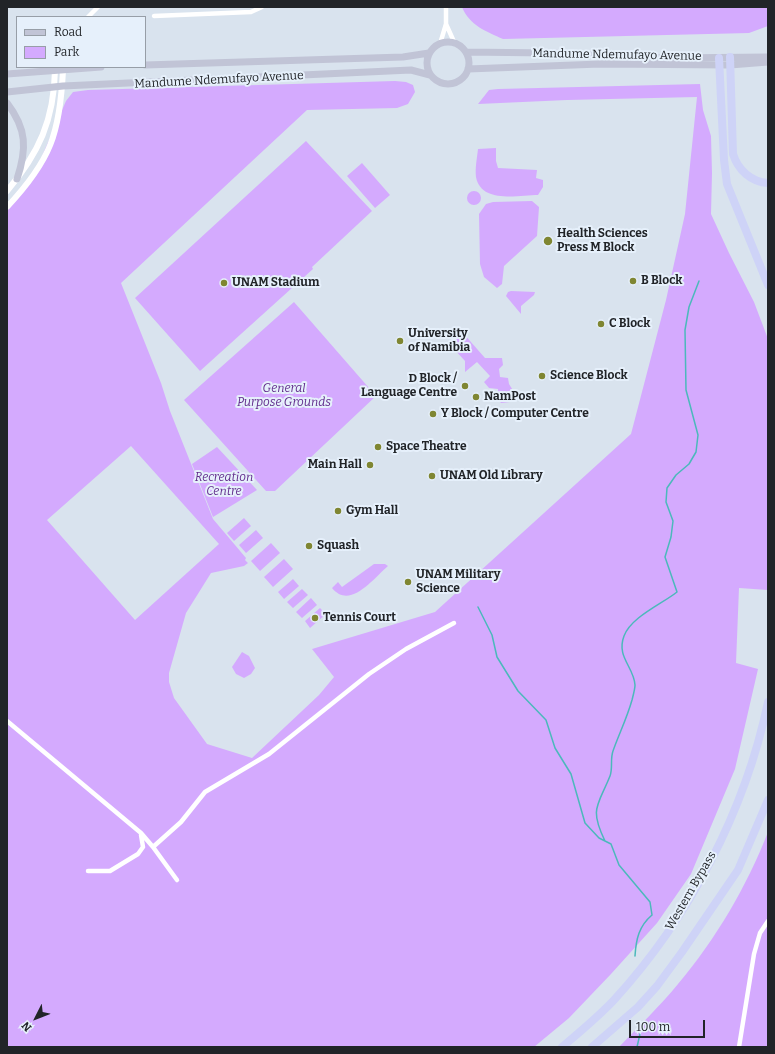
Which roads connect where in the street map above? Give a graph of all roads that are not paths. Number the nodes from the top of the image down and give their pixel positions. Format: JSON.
{"nodes":[{"id":1,"x":98,"y":7,"type":"edge"},
{"id":2,"x":262,"y":7,"type":"edge"},
{"id":3,"x":446,"y":7,"type":"edge"},
{"id":4,"x":89,"y":16,"type":"edge"},
{"id":5,"x":154,"y":16,"type":"dead end"},
{"id":6,"x":446,"y":24,"type":"junction"},
{"id":7,"x":440,"y":44,"type":"junction"},
{"id":8,"x":457,"y":44,"type":"junction"},
{"id":9,"x":466,"y":52,"type":"junction"},
{"id":10,"x":429,"y":53,"type":"junction"},
{"id":11,"x":768,"y":57,"type":"edge"},
{"id":12,"x":720,"y":61,"type":"junction"},
{"id":13,"x":730,"y":61,"type":"junction"},
{"id":14,"x":768,"y":62,"type":"edge"},
{"id":15,"x":146,"y":65,"type":"edge"},
{"id":16,"x":59,"y":68,"type":"edge"},
{"id":17,"x":468,"y":69,"type":"junction"},
{"id":18,"x":7,"y":74,"type":"edge"},
{"id":19,"x":430,"y":75,"type":"junction"},
{"id":20,"x":63,"y":86,"type":"junction"},
{"id":21,"x":54,"y":87,"type":"junction"},
{"id":22,"x":7,"y":92,"type":"edge"},
{"id":23,"x":7,"y":103,"type":"edge"},
{"id":24,"x":17,"y":179,"type":"junction"},
{"id":25,"x":768,"y":182,"type":"edge"},
{"id":26,"x":7,"y":191,"type":"edge"},
{"id":27,"x":7,"y":207,"type":"edge"},
{"id":28,"x":768,"y":285,"type":"edge"},
{"id":29,"x":454,"y":623,"type":"dead end"},
{"id":30,"x":768,"y":702,"type":"edge"},
{"id":31,"x":7,"y":721,"type":"edge"},
{"id":32,"x":768,"y":800,"type":"edge"},
{"id":33,"x":141,"y":833,"type":"junction"},
{"id":34,"x":154,"y":847,"type":"junction"},
{"id":35,"x":88,"y":870,"type":"dead end"},
{"id":36,"x":177,"y":880,"type":"dead end"},
{"id":37,"x":768,"y":921,"type":"edge"},
{"id":38,"x":562,"y":1047,"type":"edge"},
{"id":39,"x":592,"y":1047,"type":"edge"},
{"id":40,"x":738,"y":1047,"type":"edge"}],
"edges":[{"from":1,"to":4,"type":"street"},
{"from":2,"to":5,"type":"street"},
{"from":3,"to":6,"type":"street"},
{"from":6,"to":7,"type":"street"},
{"from":6,"to":8,"type":"street"},
{"from":7,"to":8,"type":"main road"},
{"from":7,"to":10,"type":"main road"},
{"from":8,"to":9,"type":"main road"},
{"from":9,"to":12,"type":"main road","name":"Mandume Ndemufayo Avenue"},
{"from":9,"to":17,"type":"main road"},
{"from":10,"to":15,"type":"main road","name":"Mandume Ndemufayo Avenue"},
{"from":10,"to":19,"type":"main road"},
{"from":11,"to":13,"type":"main road","name":"Mandume Ndemufayo Avenue"},
{"from":12,"to":13,"type":"main road","name":"Mandume Ndemufayo Avenue"},
{"from":12,"to":17,"type":"main road","name":"Mandume Ndemufayo Avenue"},
{"from":12,"to":28,"type":"highway"},
{"from":13,"to":14,"type":"main road","name":"Mandume Ndemufayo Avenue"},
{"from":13,"to":25,"type":"highway"},
{"from":16,"to":18,"type":"main road"},
{"from":16,"to":20,"type":"main road"},
{"from":16,"to":21,"type":"main road"},
{"from":17,"to":19,"type":"main road","name":"Mandume Ndemufayo Avenue"},
{"from":19,"to":20,"type":"main road","name":"Mandume Ndemufayo Avenue"},
{"from":20,"to":21,"type":"main road","name":"Mandume Ndemufayo Avenue"},
{"from":20,"to":27,"type":"main road"},
{"from":21,"to":22,"type":"main road","name":"Mandume Ndemufayo Avenue"},
{"from":21,"to":24,"type":"main road"},
{"from":23,"to":24,"type":"main road"},
{"from":24,"to":26,"type":"main road"},
{"from":29,"to":34,"type":"street"},
{"from":30,"to":38,"type":"highway","name":"Western Bypass"},
{"from":31,"to":33,"type":"street"},
{"from":32,"to":39,"type":"highway"},
{"from":33,"to":34,"type":"street"},
{"from":33,"to":35,"type":"street"},
{"from":34,"to":36,"type":"street"},
{"from":37,"to":40,"type":"street"}]}
